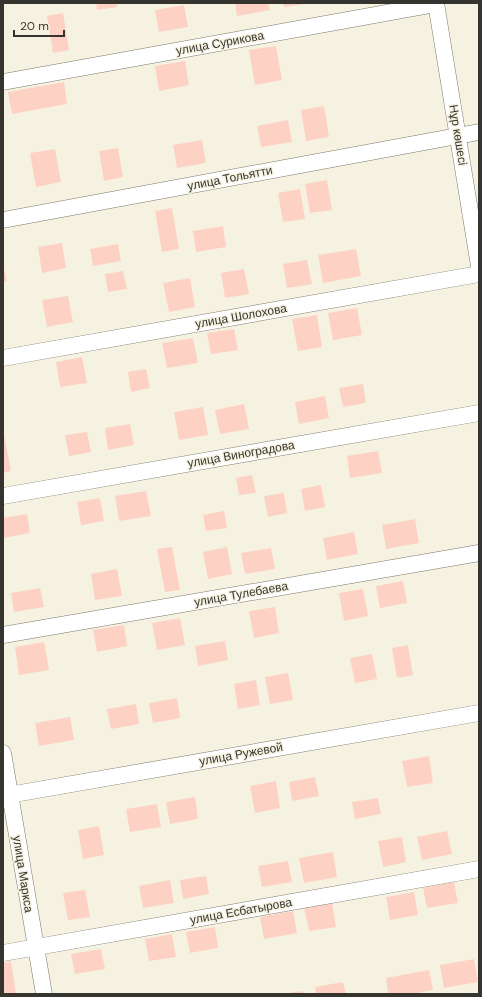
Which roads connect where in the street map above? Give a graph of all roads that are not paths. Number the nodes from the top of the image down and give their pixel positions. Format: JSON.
{"nodes":[{"id":1,"x":436,"y":3,"type":"edge"},
{"id":2,"x":3,"y":82,"type":"edge"},
{"id":3,"x":479,"y":132,"type":"edge"},
{"id":4,"x":458,"y":136,"type":"junction"},
{"id":5,"x":3,"y":220,"type":"edge"},
{"id":6,"x":479,"y":266,"type":"edge"},
{"id":7,"x":479,"y":274,"type":"edge"},
{"id":8,"x":3,"y":358,"type":"edge"},
{"id":9,"x":479,"y":412,"type":"edge"},
{"id":10,"x":3,"y":496,"type":"edge"},
{"id":11,"x":479,"y":553,"type":"edge"},
{"id":12,"x":3,"y":635,"type":"edge"},
{"id":13,"x":479,"y":713,"type":"edge"},
{"id":14,"x":3,"y":753,"type":"edge"},
{"id":15,"x":6,"y":796,"type":"edge"},
{"id":16,"x":479,"y":869,"type":"edge"},
{"id":17,"x":35,"y":947,"type":"junction"},
{"id":18,"x":3,"y":953,"type":"edge"},
{"id":19,"x":44,"y":994,"type":"edge"}],
"edges":[{"from":1,"to":2,"type":"street","name":"улица Сурикова"},
{"from":1,"to":4,"type":"street","name":"Нұр көшесі"},
{"from":3,"to":4,"type":"street","name":"улица Тольятти"},
{"from":4,"to":5,"type":"street","name":"улица Тольятти"},
{"from":4,"to":6,"type":"street","name":"Нұр көшесі"},
{"from":7,"to":8,"type":"street","name":"улица Шолохова"},
{"from":9,"to":10,"type":"street","name":"улица Виноградова"},
{"from":11,"to":12,"type":"street","name":"улица Тулебаева"},
{"from":13,"to":15,"type":"street","name":"улица Ружевой"},
{"from":14,"to":15,"type":"street","name":"улица Маркса"},
{"from":15,"to":17,"type":"street","name":"улица Маркса"},
{"from":16,"to":17,"type":"street","name":"улица Есбатырова"},
{"from":17,"to":18,"type":"street","name":"улица Есбатырова"},
{"from":17,"to":19,"type":"street","name":"улица Маркса"}]}
